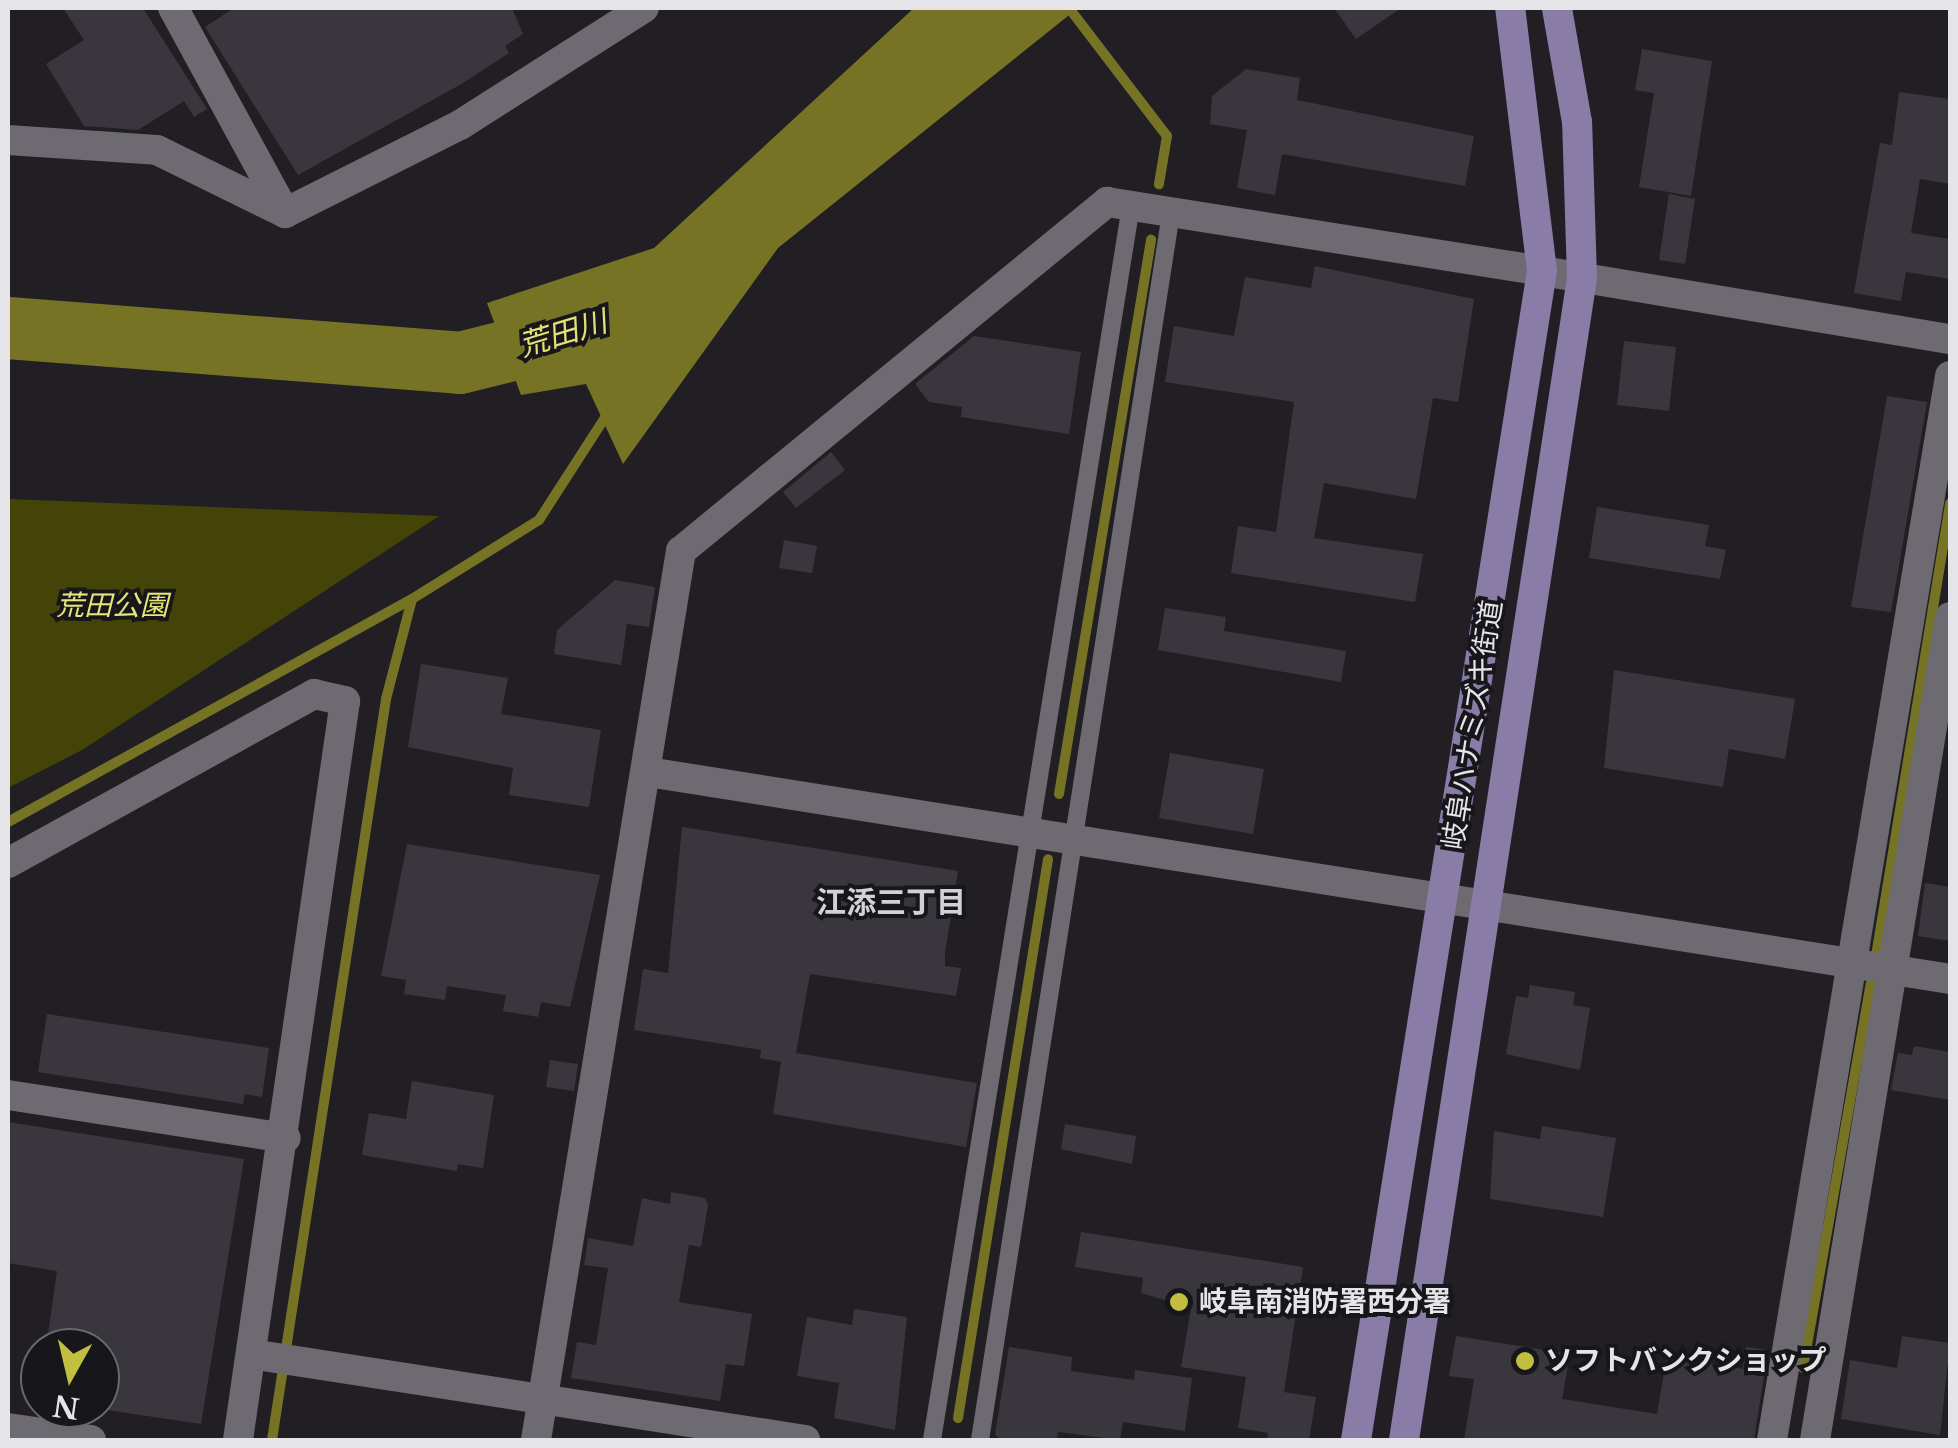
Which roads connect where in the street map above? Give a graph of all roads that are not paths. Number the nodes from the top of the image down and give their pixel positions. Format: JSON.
{"nodes":[{"id":1,"x":172,"y":8,"type":"edge"},
{"id":2,"x":644,"y":8,"type":"edge"},
{"id":3,"x":1510,"y":8,"type":"edge"},
{"id":4,"x":1557,"y":8,"type":"edge"},
{"id":5,"x":8,"y":140,"type":"edge"},
{"id":6,"x":1131,"y":206,"type":"junction"},
{"id":7,"x":286,"y":212,"type":"junction"},
{"id":8,"x":1171,"y":213,"type":"junction"},
{"id":9,"x":1542,"y":271,"type":"junction"},
{"id":10,"x":1582,"y":278,"type":"junction"},
{"id":11,"x":1950,"y":339,"type":"edge"},
{"id":12,"x":1950,"y":376,"type":"edge"},
{"id":13,"x":1950,"y":617,"type":"edge"},
{"id":14,"x":648,"y":772,"type":"junction"},
{"id":15,"x":1030,"y":833,"type":"junction"},
{"id":16,"x":1073,"y":840,"type":"junction"},
{"id":17,"x":8,"y":863,"type":"edge"},
{"id":18,"x":1446,"y":900,"type":"junction"},
{"id":19,"x":1488,"y":906,"type":"junction"},
{"id":20,"x":1852,"y":964,"type":"junction"},
{"id":21,"x":1892,"y":969,"type":"junction"},
{"id":22,"x":1950,"y":979,"type":"edge"},
{"id":23,"x":8,"y":1095,"type":"edge"},
{"id":24,"x":286,"y":1138,"type":"junction"},
{"id":25,"x":257,"y":1355,"type":"junction"},
{"id":26,"x":544,"y":1397,"type":"junction"},
{"id":27,"x":8,"y":1428,"type":"edge"},
{"id":28,"x":91,"y":1440,"type":"edge"},
{"id":29,"x":238,"y":1440,"type":"edge"},
{"id":30,"x":536,"y":1440,"type":"edge"},
{"id":31,"x":805,"y":1440,"type":"edge"},
{"id":32,"x":932,"y":1440,"type":"edge"},
{"id":33,"x":980,"y":1440,"type":"edge"},
{"id":34,"x":1356,"y":1440,"type":"edge"},
{"id":35,"x":1404,"y":1440,"type":"edge"},
{"id":36,"x":1772,"y":1440,"type":"edge"},
{"id":37,"x":1815,"y":1440,"type":"edge"}],
"edges":[{"from":1,"to":7,"type":"street"},
{"from":2,"to":7,"type":"street"},
{"from":3,"to":9,"type":"main road","name":"岐阜ハナミズキ街道"},
{"from":4,"to":10,"type":"main road","name":"岐阜ハナミズキ街道"},
{"from":5,"to":7,"type":"street"},
{"from":6,"to":8,"type":"street"},
{"from":6,"to":14,"type":"street"},
{"from":6,"to":15,"type":"lane"},
{"from":8,"to":9,"type":"street"},
{"from":8,"to":16,"type":"lane"},
{"from":9,"to":10,"type":"street"},
{"from":9,"to":18,"type":"main road","name":"岐阜ハナミズキ街道"},
{"from":10,"to":11,"type":"street"},
{"from":10,"to":19,"type":"main road","name":"岐阜ハナミズキ街道"},
{"from":12,"to":20,"type":"street"},
{"from":13,"to":21,"type":"street"},
{"from":14,"to":15,"type":"street"},
{"from":14,"to":26,"type":"street"},
{"from":15,"to":16,"type":"street"},
{"from":15,"to":32,"type":"lane"},
{"from":16,"to":18,"type":"street"},
{"from":16,"to":33,"type":"lane"},
{"from":17,"to":24,"type":"street"},
{"from":18,"to":19,"type":"street"},
{"from":18,"to":34,"type":"main road","name":"岐阜ハナミズキ街道"},
{"from":19,"to":20,"type":"street"},
{"from":19,"to":35,"type":"main road","name":"岐阜ハナミズキ街道"},
{"from":20,"to":21,"type":"street"},
{"from":20,"to":36,"type":"street"},
{"from":21,"to":22,"type":"street"},
{"from":21,"to":37,"type":"street"},
{"from":23,"to":24,"type":"street"},
{"from":24,"to":25,"type":"street"},
{"from":25,"to":26,"type":"street"},
{"from":25,"to":29,"type":"street"},
{"from":26,"to":30,"type":"street"},
{"from":26,"to":31,"type":"street"},
{"from":27,"to":28,"type":"street"}]}
